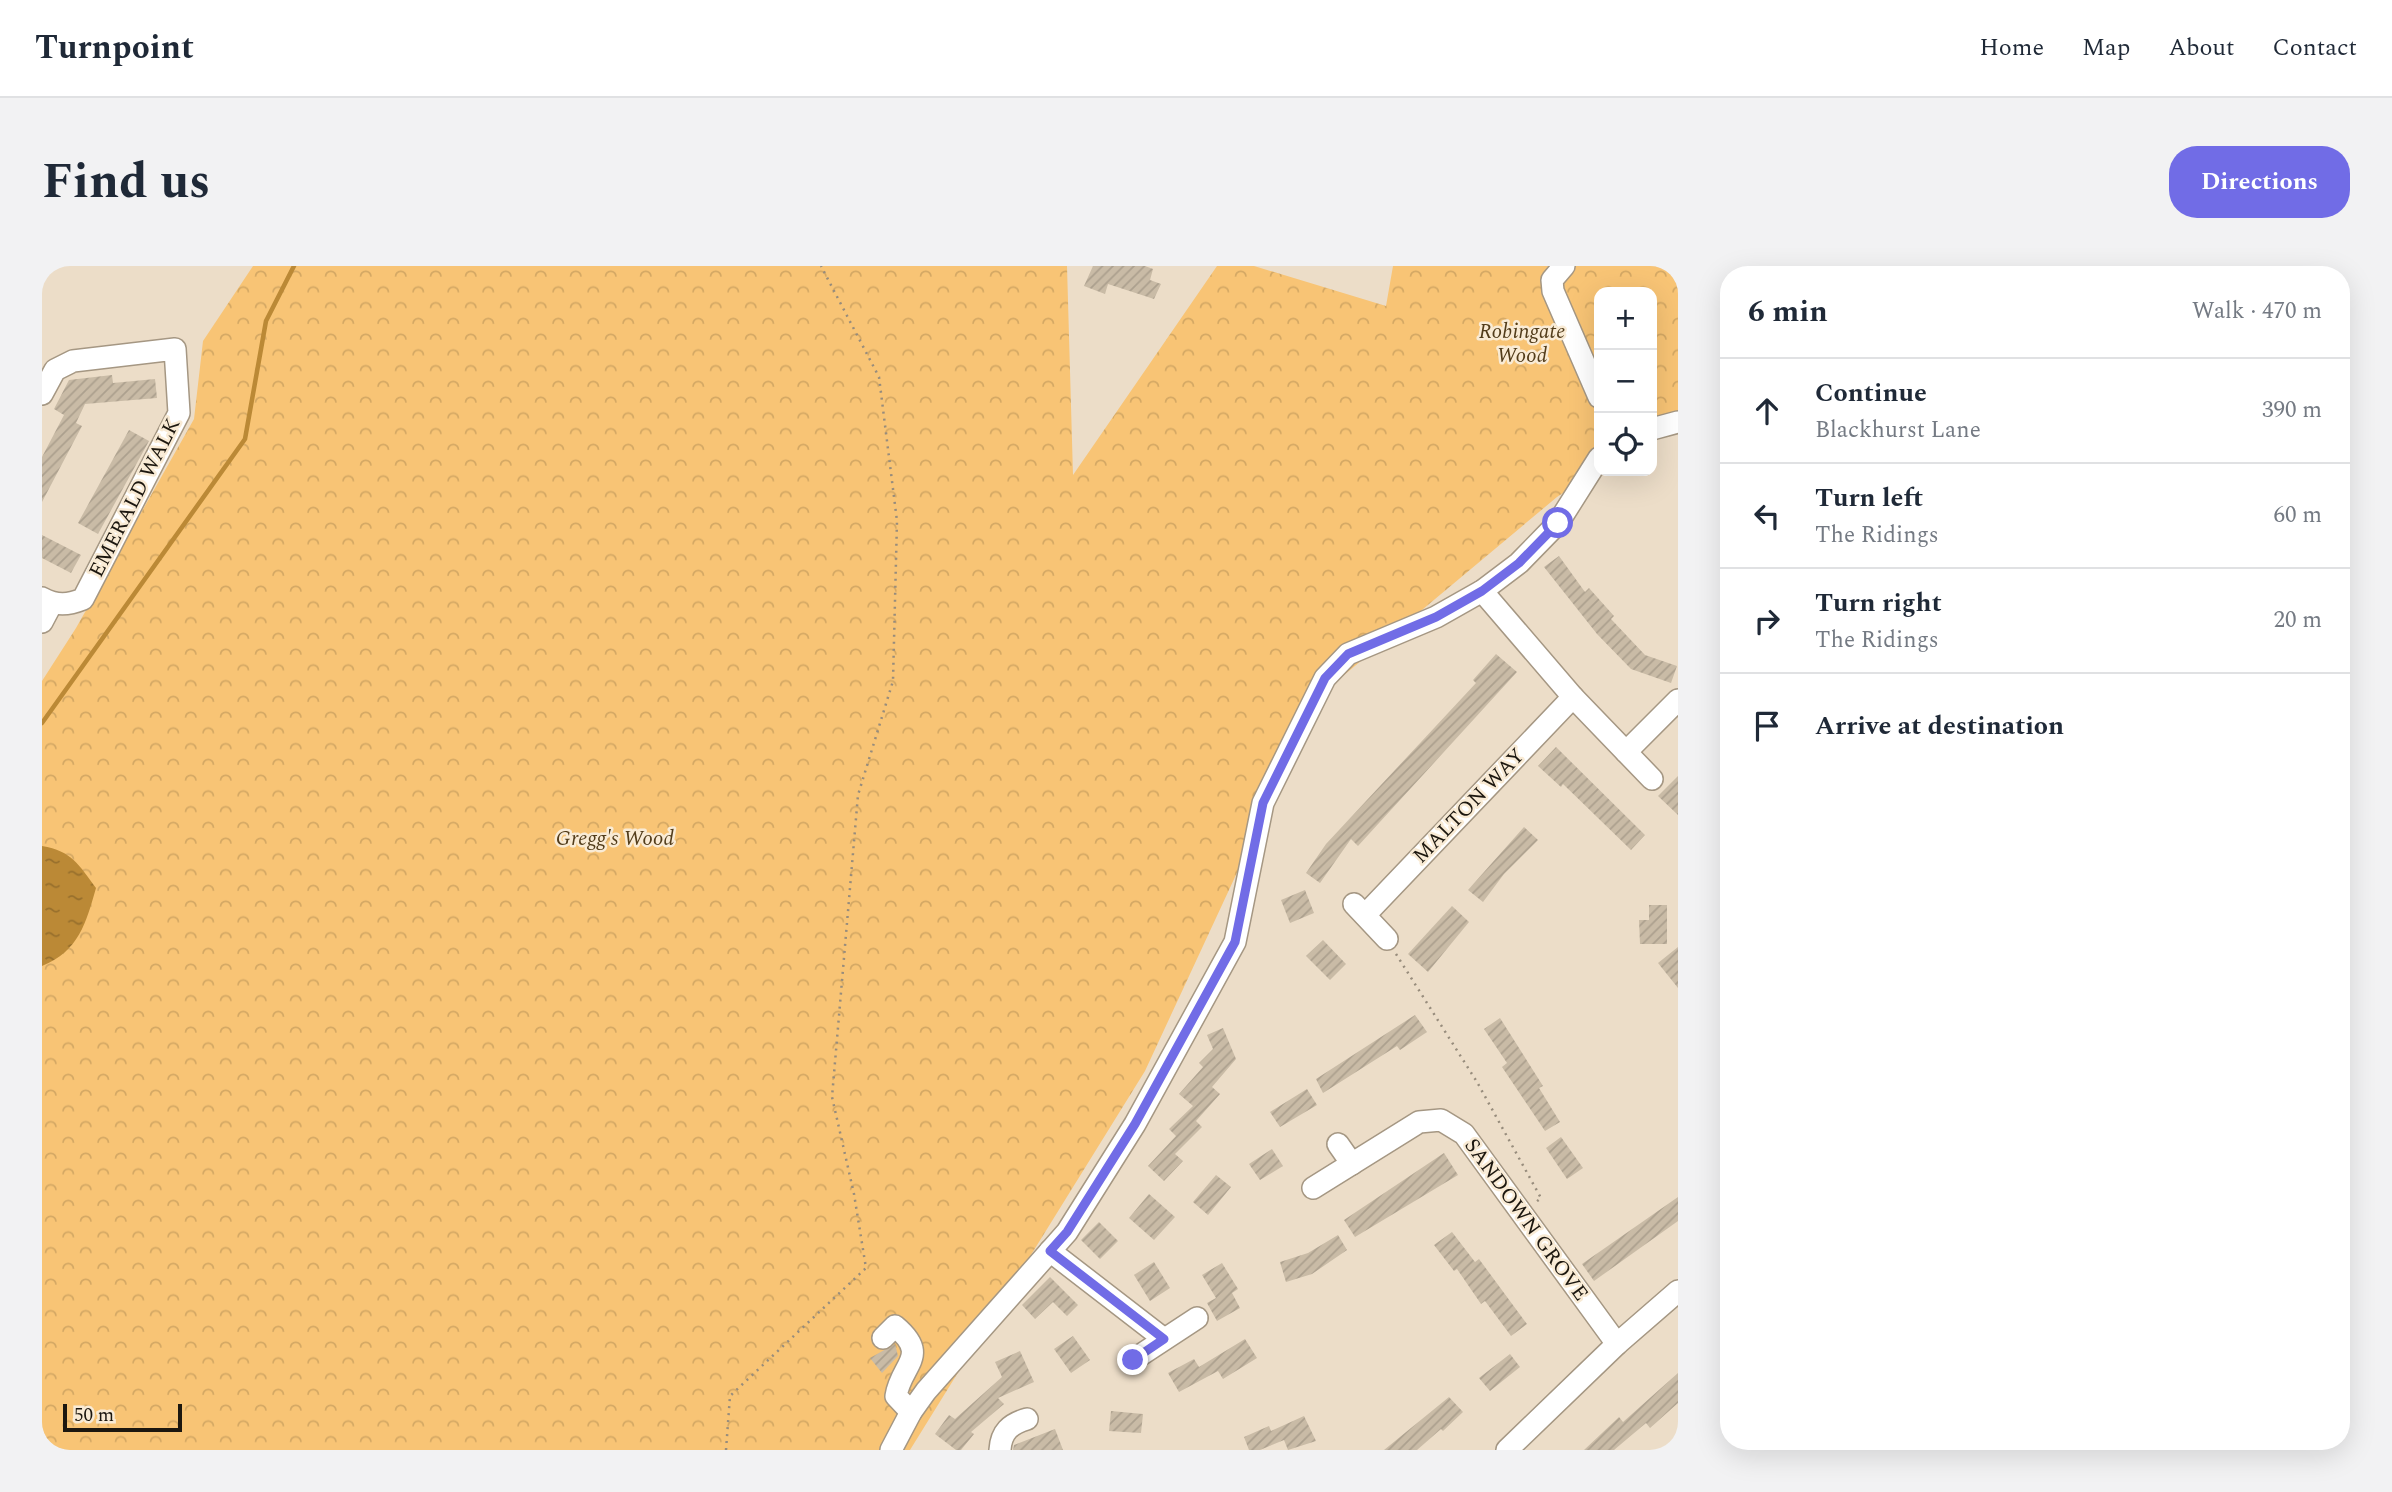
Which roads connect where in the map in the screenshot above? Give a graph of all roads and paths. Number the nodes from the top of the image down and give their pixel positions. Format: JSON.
{"nodes":[{"id":1,"x":821,"y":266,"type":"edge"},
{"id":2,"x":1564,"y":266,"type":"edge"},
{"id":3,"x":1594,"y":385,"type":"edge"},
{"id":4,"x":42,"y":394,"type":"edge"},
{"id":5,"x":1678,"y":422,"type":"edge"},
{"id":6,"x":1657,"y":428,"type":"edge"},
{"id":7,"x":1594,"y":463,"type":"edge"},
{"id":8,"x":1482,"y":591,"type":"junction"},
{"id":9,"x":45,"y":608,"type":"edge"},
{"id":10,"x":1573,"y":697,"type":"junction"},
{"id":11,"x":1678,"y":700,"type":"edge"},
{"id":12,"x":1626,"y":752,"type":"junction"},
{"id":13,"x":1651,"y":779,"type":"dead end"},
{"id":14,"x":1387,"y":939,"type":"joint"},
{"id":15,"x":1338,"y":1144,"type":"dead end"},
{"id":16,"x":1352,"y":1164,"type":"junction"},
{"id":17,"x":1313,"y":1188,"type":"dead end"},
{"id":18,"x":1520,"y":1215,"type":"junction"},
{"id":19,"x":1050,"y":1251,"type":"junction"},
{"id":20,"x":1678,"y":1291,"type":"edge"},
{"id":21,"x":1197,"y":1318,"type":"dead end"},
{"id":22,"x":883,"y":1338,"type":"dead end"},
{"id":23,"x":1164,"y":1339,"type":"junction"},
{"id":24,"x":1617,"y":1344,"type":"junction"},
{"id":25,"x":1133,"y":1360,"type":"dead end"},
{"id":26,"x":911,"y":1412,"type":"junction"},
{"id":27,"x":1027,"y":1419,"type":"dead end"},
{"id":28,"x":726,"y":1450,"type":"edge"},
{"id":29,"x":891,"y":1450,"type":"edge"},
{"id":30,"x":1000,"y":1450,"type":"edge"},
{"id":31,"x":1507,"y":1450,"type":"edge"}],
"edges":[{"from":1,"to":28,"type":"path"},
{"from":2,"to":3,"type":"street"},
{"from":4,"to":9,"type":"street","name":"EMERALD WALK"},
{"from":5,"to":6,"type":"street"},
{"from":7,"to":8,"type":"street"},
{"from":8,"to":10,"type":"street"},
{"from":8,"to":19,"type":"street"},
{"from":10,"to":12,"type":"street"},
{"from":10,"to":14,"type":"street","name":"MALTON WAY"},
{"from":11,"to":12,"type":"street"},
{"from":12,"to":13,"type":"street"},
{"from":14,"to":18,"type":"path"},
{"from":15,"to":16,"type":"street"},
{"from":16,"to":17,"type":"street","name":"SANDOWN GROVE"},
{"from":16,"to":18,"type":"street","name":"SANDOWN GROVE"},
{"from":18,"to":24,"type":"street","name":"SANDOWN GROVE"},
{"from":19,"to":23,"type":"street"},
{"from":19,"to":26,"type":"street"},
{"from":20,"to":24,"type":"street"},
{"from":21,"to":23,"type":"street"},
{"from":22,"to":26,"type":"street"},
{"from":23,"to":25,"type":"street"},
{"from":24,"to":31,"type":"street"},
{"from":26,"to":29,"type":"street"},
{"from":27,"to":30,"type":"street"}]}
